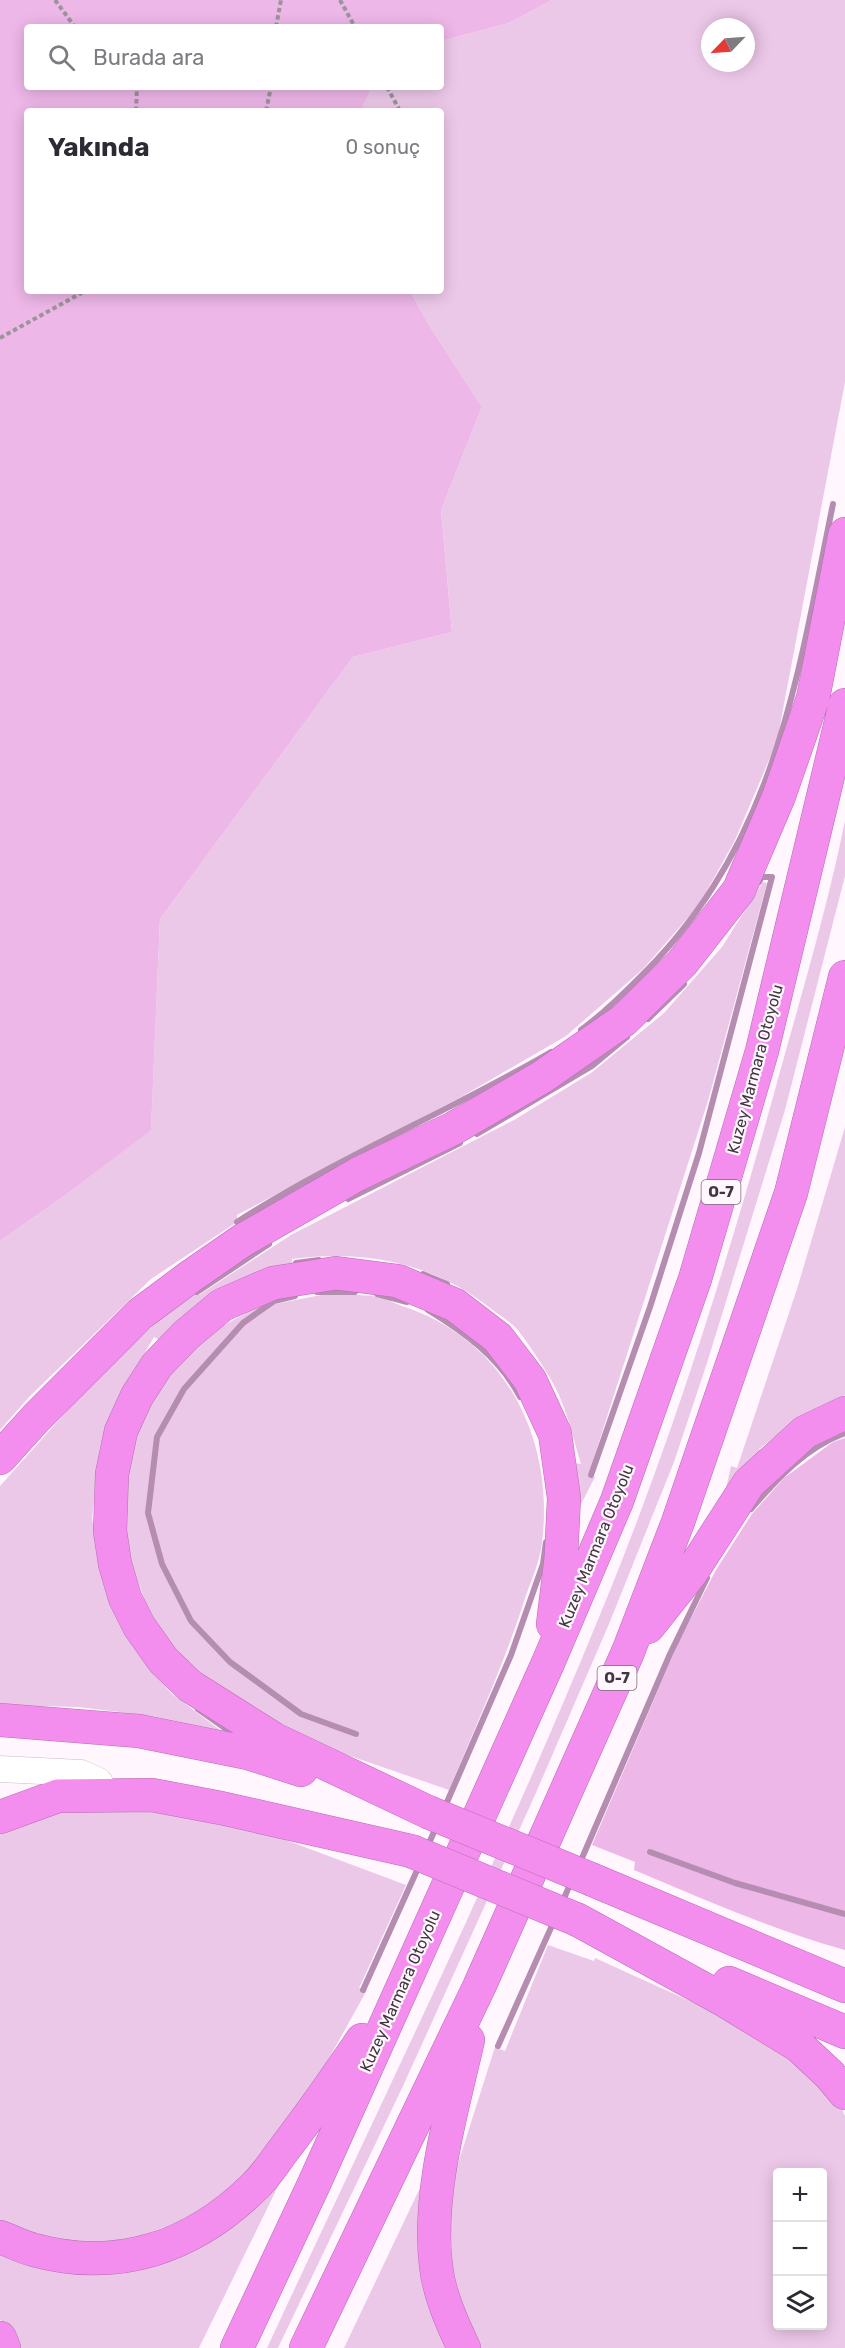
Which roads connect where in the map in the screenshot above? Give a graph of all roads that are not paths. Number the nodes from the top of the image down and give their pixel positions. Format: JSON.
{"nodes":[{"id":1,"x":845,"y":534,"type":"edge"},
{"id":2,"x":845,"y":705,"type":"edge"},
{"id":3,"x":845,"y":978,"type":"edge"},
{"id":4,"x":845,"y":1413,"type":"edge"},
{"id":5,"x":0,"y":1458,"type":"edge"},
{"id":6,"x":628,"y":1652,"type":"junction"},
{"id":7,"x":548,"y":1662,"type":"junction"},
{"id":8,"x":0,"y":1720,"type":"edge"},
{"id":9,"x":0,"y":1768,"type":"edge"},
{"id":10,"x":107,"y":1795,"type":"junction"},
{"id":11,"x":428,"y":1812,"type":"junction"},
{"id":12,"x":0,"y":1818,"type":"edge"},
{"id":13,"x":593,"y":1880,"type":"junction"},
{"id":14,"x":578,"y":1920,"type":"junction"},
{"id":15,"x":845,"y":1967,"type":"edge"},
{"id":16,"x":410,"y":1970,"type":"junction"},
{"id":17,"x":845,"y":1986,"type":"edge"},
{"id":18,"x":479,"y":1988,"type":"junction"},
{"id":19,"x":845,"y":2032,"type":"edge"},
{"id":20,"x":845,"y":2093,"type":"edge"},
{"id":21,"x":0,"y":2237,"type":"edge"},
{"id":22,"x":0,"y":2338,"type":"edge"},
{"id":23,"x":4,"y":2348,"type":"edge"},
{"id":24,"x":237,"y":2348,"type":"edge"},
{"id":25,"x":306,"y":2348,"type":"edge"},
{"id":26,"x":464,"y":2348,"type":"edge"}],
"edges":[{"from":1,"to":5,"type":"highway"},
{"from":2,"to":7,"type":"highway","name":"Kuzey Marmara Otoyolu","number":"O-7"},
{"from":3,"to":6,"type":"highway","number":"O-7"},
{"from":4,"to":6,"type":"highway"},
{"from":6,"to":18,"type":"highway","number":"O-7"},
{"from":7,"to":11,"type":"highway"},
{"from":7,"to":16,"type":"highway","name":"Kuzey Marmara Otoyolu","number":"O-7"},
{"from":8,"to":11,"type":"highway"},
{"from":9,"to":10,"type":"lane"},
{"from":10,"to":12,"type":"highway"},
{"from":10,"to":14,"type":"highway","bridge":true},
{"from":11,"to":13,"type":"highway","bridge":true},
{"from":13,"to":15,"type":"highway"},
{"from":13,"to":17,"type":"highway"},
{"from":14,"to":19,"type":"highway"},
{"from":14,"to":20,"type":"highway"},
{"from":16,"to":21,"type":"highway"},
{"from":16,"to":24,"type":"highway","name":"Kuzey Marmara Otoyolu","number":"O-7"},
{"from":18,"to":25,"type":"highway","number":"O-7"},
{"from":18,"to":26,"type":"highway"},
{"from":22,"to":23,"type":"highway"}]}
